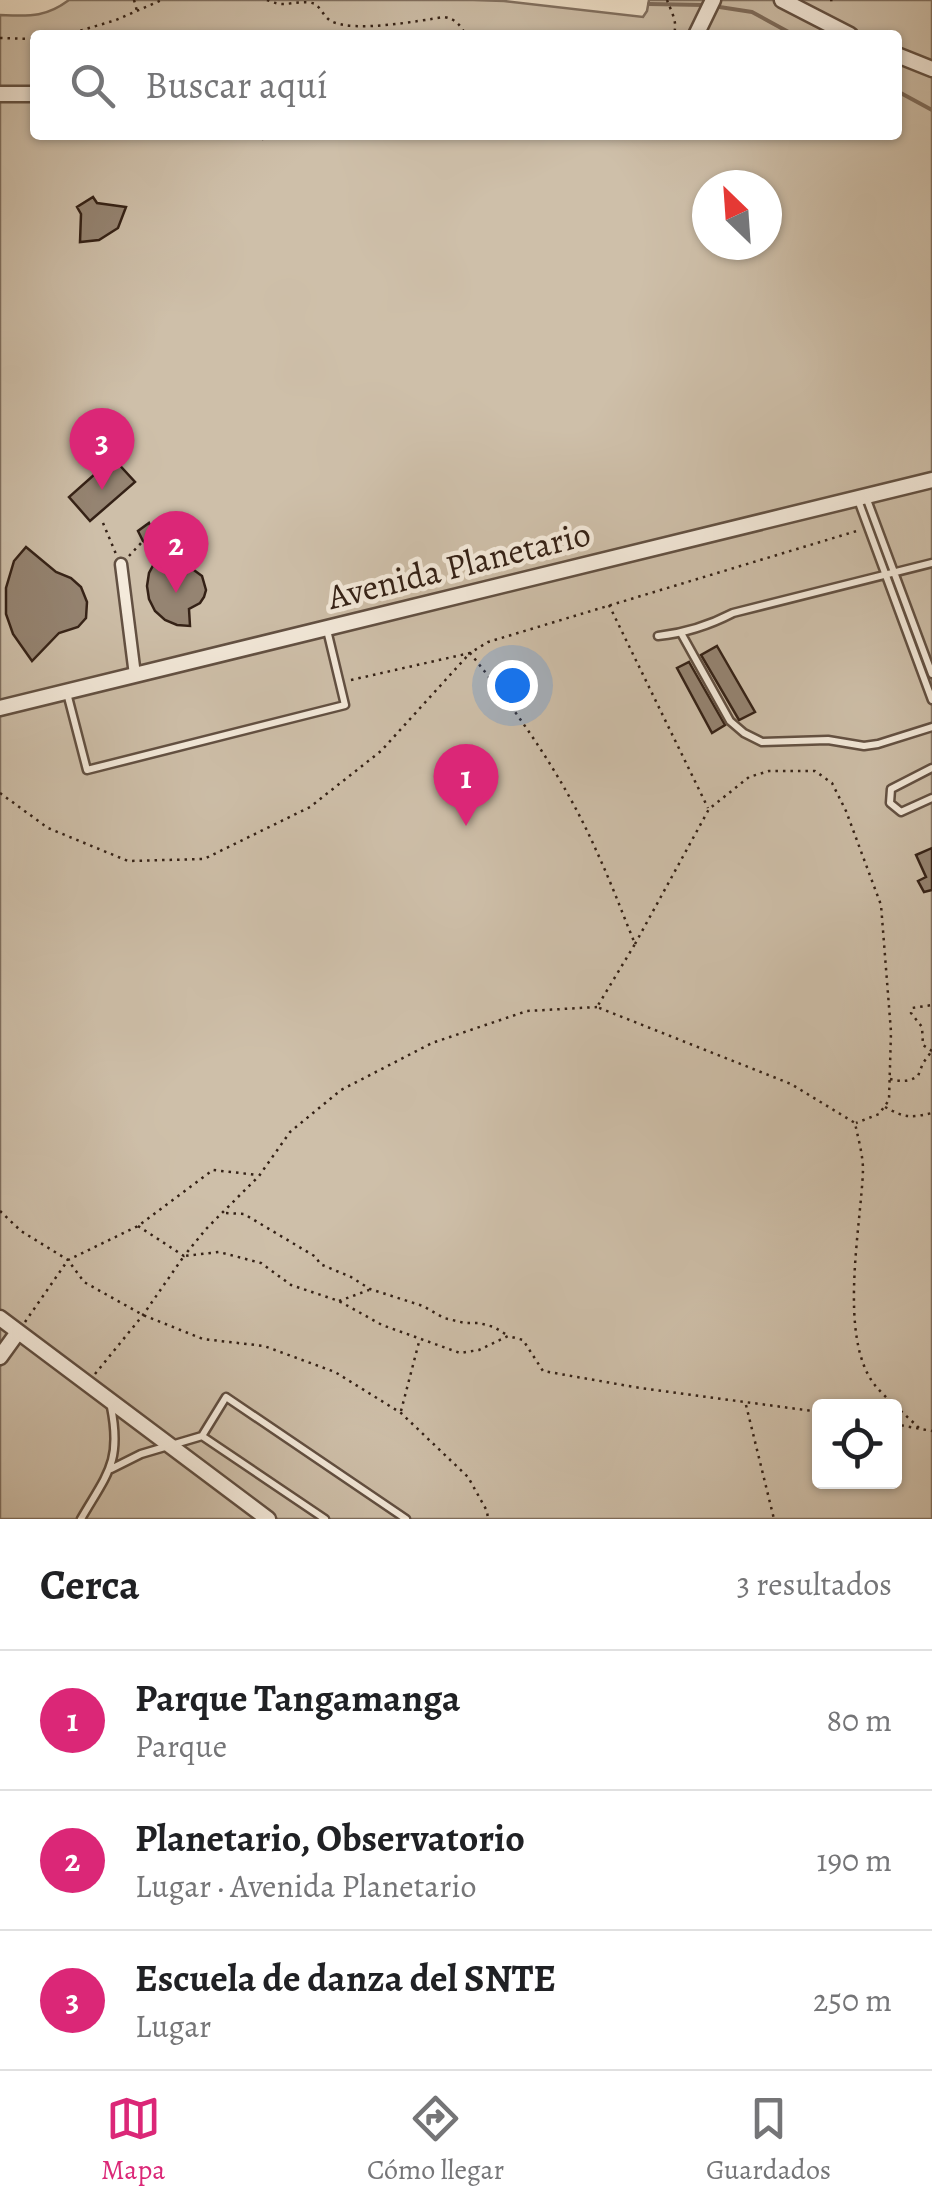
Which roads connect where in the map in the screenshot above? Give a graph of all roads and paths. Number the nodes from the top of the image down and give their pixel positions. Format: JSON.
{"nodes":[{"id":1,"x":134,"y":0,"type":"edge"},
{"id":2,"x":162,"y":0,"type":"edge"},
{"id":3,"x":267,"y":0,"type":"edge"},
{"id":4,"x":667,"y":0,"type":"edge"},
{"id":5,"x":782,"y":0,"type":"edge"},
{"id":6,"x":711,"y":4,"type":"edge"},
{"id":7,"x":137,"y":12,"type":"junction"},
{"id":8,"x":83,"y":30,"type":"edge"},
{"id":9,"x":463,"y":30,"type":"edge"},
{"id":10,"x":675,"y":30,"type":"edge"},
{"id":11,"x":698,"y":30,"type":"edge"},
{"id":12,"x":840,"y":30,"type":"edge"},
{"id":13,"x":0,"y":38,"type":"edge"},
{"id":14,"x":30,"y":39,"type":"edge"},
{"id":15,"x":902,"y":57,"type":"edge"},
{"id":16,"x":932,"y":70,"type":"edge"},
{"id":17,"x":0,"y":94,"type":"edge"},
{"id":18,"x":30,"y":94,"type":"edge"},
{"id":19,"x":932,"y":480,"type":"edge"},
{"id":20,"x":862,"y":497,"type":"junction"},
{"id":21,"x":103,"y":523,"type":"dead end"},
{"id":22,"x":868,"y":528,"type":"junction"},
{"id":23,"x":143,"y":541,"type":"dead end"},
{"id":24,"x":932,"y":563,"type":"edge"},
{"id":25,"x":121,"y":564,"type":"junction"},
{"id":26,"x":890,"y":573,"type":"junction"},
{"id":27,"x":609,"y":606,"type":"junction"},
{"id":28,"x":326,"y":628,"type":"junction"},
{"id":29,"x":682,"y":634,"type":"junction"},
{"id":30,"x":658,"y":636,"type":"dead end"},
{"id":31,"x":470,"y":653,"type":"junction"},
{"id":32,"x":932,"y":674,"type":"edge"},
{"id":33,"x":135,"y":675,"type":"junction"},
{"id":34,"x":340,"y":683,"type":"junction"},
{"id":35,"x":67,"y":692,"type":"junction"},
{"id":36,"x":932,"y":700,"type":"edge"},
{"id":37,"x":0,"y":708,"type":"edge"},
{"id":38,"x":932,"y":727,"type":"edge"},
{"id":39,"x":932,"y":768,"type":"edge"},
{"id":40,"x":0,"y":794,"type":"edge"},
{"id":41,"x":932,"y":798,"type":"edge"},
{"id":42,"x":709,"y":809,"type":"junction"},
{"id":43,"x":634,"y":944,"type":"junction"},
{"id":44,"x":932,"y":1005,"type":"edge"},
{"id":45,"x":597,"y":1006,"type":"junction"},
{"id":46,"x":932,"y":1052,"type":"edge"},
{"id":47,"x":889,"y":1079,"type":"junction"},
{"id":48,"x":884,"y":1106,"type":"junction"},
{"id":49,"x":932,"y":1112,"type":"edge"},
{"id":50,"x":855,"y":1124,"type":"junction"},
{"id":51,"x":259,"y":1176,"type":"junction"},
{"id":52,"x":0,"y":1211,"type":"edge"},
{"id":53,"x":223,"y":1213,"type":"junction"},
{"id":54,"x":138,"y":1226,"type":"junction"},
{"id":55,"x":184,"y":1256,"type":"junction"},
{"id":56,"x":68,"y":1260,"type":"junction"},
{"id":57,"x":370,"y":1289,"type":"junction"},
{"id":58,"x":339,"y":1302,"type":"junction"},
{"id":59,"x":143,"y":1315,"type":"junction"},
{"id":60,"x":0,"y":1318,"type":"edge"},
{"id":61,"x":18,"y":1332,"type":"junction"},
{"id":62,"x":508,"y":1336,"type":"junction"},
{"id":63,"x":420,"y":1340,"type":"junction"},
{"id":64,"x":0,"y":1357,"type":"edge"},
{"id":65,"x":87,"y":1383,"type":"junction"},
{"id":66,"x":110,"y":1400,"type":"junction"},
{"id":67,"x":746,"y":1403,"type":"junction"},
{"id":68,"x":812,"y":1411,"type":"edge"},
{"id":69,"x":400,"y":1413,"type":"junction"},
{"id":70,"x":902,"y":1425,"type":"edge"},
{"id":71,"x":919,"y":1428,"type":"junction"},
{"id":72,"x":932,"y":1431,"type":"edge"},
{"id":73,"x":202,"y":1436,"type":"junction"},
{"id":74,"x":171,"y":1446,"type":"junction"},
{"id":75,"x":111,"y":1469,"type":"junction"},
{"id":76,"x":80,"y":1519,"type":"edge"},
{"id":77,"x":268,"y":1519,"type":"edge"},
{"id":78,"x":326,"y":1519,"type":"edge"},
{"id":79,"x":406,"y":1519,"type":"edge"},
{"id":80,"x":488,"y":1519,"type":"edge"},
{"id":81,"x":774,"y":1519,"type":"edge"}],
"edges":[{"from":1,"to":7,"type":"path"},
{"from":2,"to":7,"type":"path"},
{"from":3,"to":9,"type":"path"},
{"from":4,"to":10,"type":"path"},
{"from":5,"to":12,"type":"street"},
{"from":6,"to":11,"type":"street"},
{"from":7,"to":8,"type":"path"},
{"from":13,"to":14,"type":"path"},
{"from":15,"to":16,"type":"street"},
{"from":17,"to":18,"type":"street"},
{"from":19,"to":20,"type":"street","name":"Avenida Planetario"},
{"from":20,"to":22,"type":"lane"},
{"from":20,"to":26,"type":"lane"},
{"from":20,"to":28,"type":"street","name":"Avenida Planetario"},
{"from":21,"to":25,"type":"path"},
{"from":22,"to":26,"type":"lane"},
{"from":22,"to":27,"type":"path"},
{"from":23,"to":25,"type":"path"},
{"from":24,"to":26,"type":"lane"},
{"from":25,"to":33,"type":"street"},
{"from":26,"to":29,"type":"lane"},
{"from":26,"to":32,"type":"lane"},
{"from":26,"to":36,"type":"lane"},
{"from":27,"to":31,"type":"path"},
{"from":27,"to":42,"type":"path"},
{"from":28,"to":33,"type":"street","name":"Avenida Planetario"},
{"from":28,"to":34,"type":"lane"},
{"from":29,"to":30,"type":"lane"},
{"from":29,"to":38,"type":"lane"},
{"from":31,"to":34,"type":"path"},
{"from":31,"to":40,"type":"path"},
{"from":31,"to":43,"type":"path"},
{"from":33,"to":35,"type":"street","name":"Avenida Planetario"},
{"from":34,"to":35,"type":"lane"},
{"from":35,"to":37,"type":"street","name":"Avenida Planetario"},
{"from":39,"to":41,"type":"lane"},
{"from":42,"to":43,"type":"path"},
{"from":42,"to":47,"type":"path"},
{"from":43,"to":45,"type":"path"},
{"from":44,"to":46,"type":"path"},
{"from":45,"to":50,"type":"path"},
{"from":45,"to":51,"type":"path"},
{"from":46,"to":47,"type":"path"},
{"from":47,"to":48,"type":"path"},
{"from":48,"to":49,"type":"path"},
{"from":48,"to":50,"type":"path"},
{"from":50,"to":71,"type":"path"},
{"from":51,"to":53,"type":"path"},
{"from":51,"to":54,"type":"path"},
{"from":52,"to":56,"type":"path"},
{"from":53,"to":55,"type":"path"},
{"from":53,"to":57,"type":"path"},
{"from":54,"to":55,"type":"path"},
{"from":54,"to":56,"type":"path"},
{"from":55,"to":58,"type":"path"},
{"from":55,"to":59,"type":"path"},
{"from":56,"to":59,"type":"path"},
{"from":56,"to":61,"type":"path"},
{"from":57,"to":58,"type":"path"},
{"from":57,"to":62,"type":"path"},
{"from":58,"to":63,"type":"path"},
{"from":59,"to":65,"type":"path"},
{"from":59,"to":69,"type":"path"},
{"from":60,"to":61,"type":"street"},
{"from":61,"to":64,"type":"street"},
{"from":61,"to":65,"type":"street"},
{"from":62,"to":63,"type":"path"},
{"from":62,"to":67,"type":"path"},
{"from":63,"to":69,"type":"path"},
{"from":65,"to":66,"type":"street"},
{"from":66,"to":74,"type":"street"},
{"from":66,"to":75,"type":"lane"},
{"from":67,"to":68,"type":"path"},
{"from":67,"to":81,"type":"path"},
{"from":69,"to":80,"type":"path"},
{"from":70,"to":71,"type":"path"},
{"from":71,"to":72,"type":"path"},
{"from":73,"to":74,"type":"lane"},
{"from":73,"to":78,"type":"lane"},
{"from":73,"to":79,"type":"lane"},
{"from":74,"to":75,"type":"lane"},
{"from":74,"to":77,"type":"street"},
{"from":75,"to":76,"type":"lane"}]}
